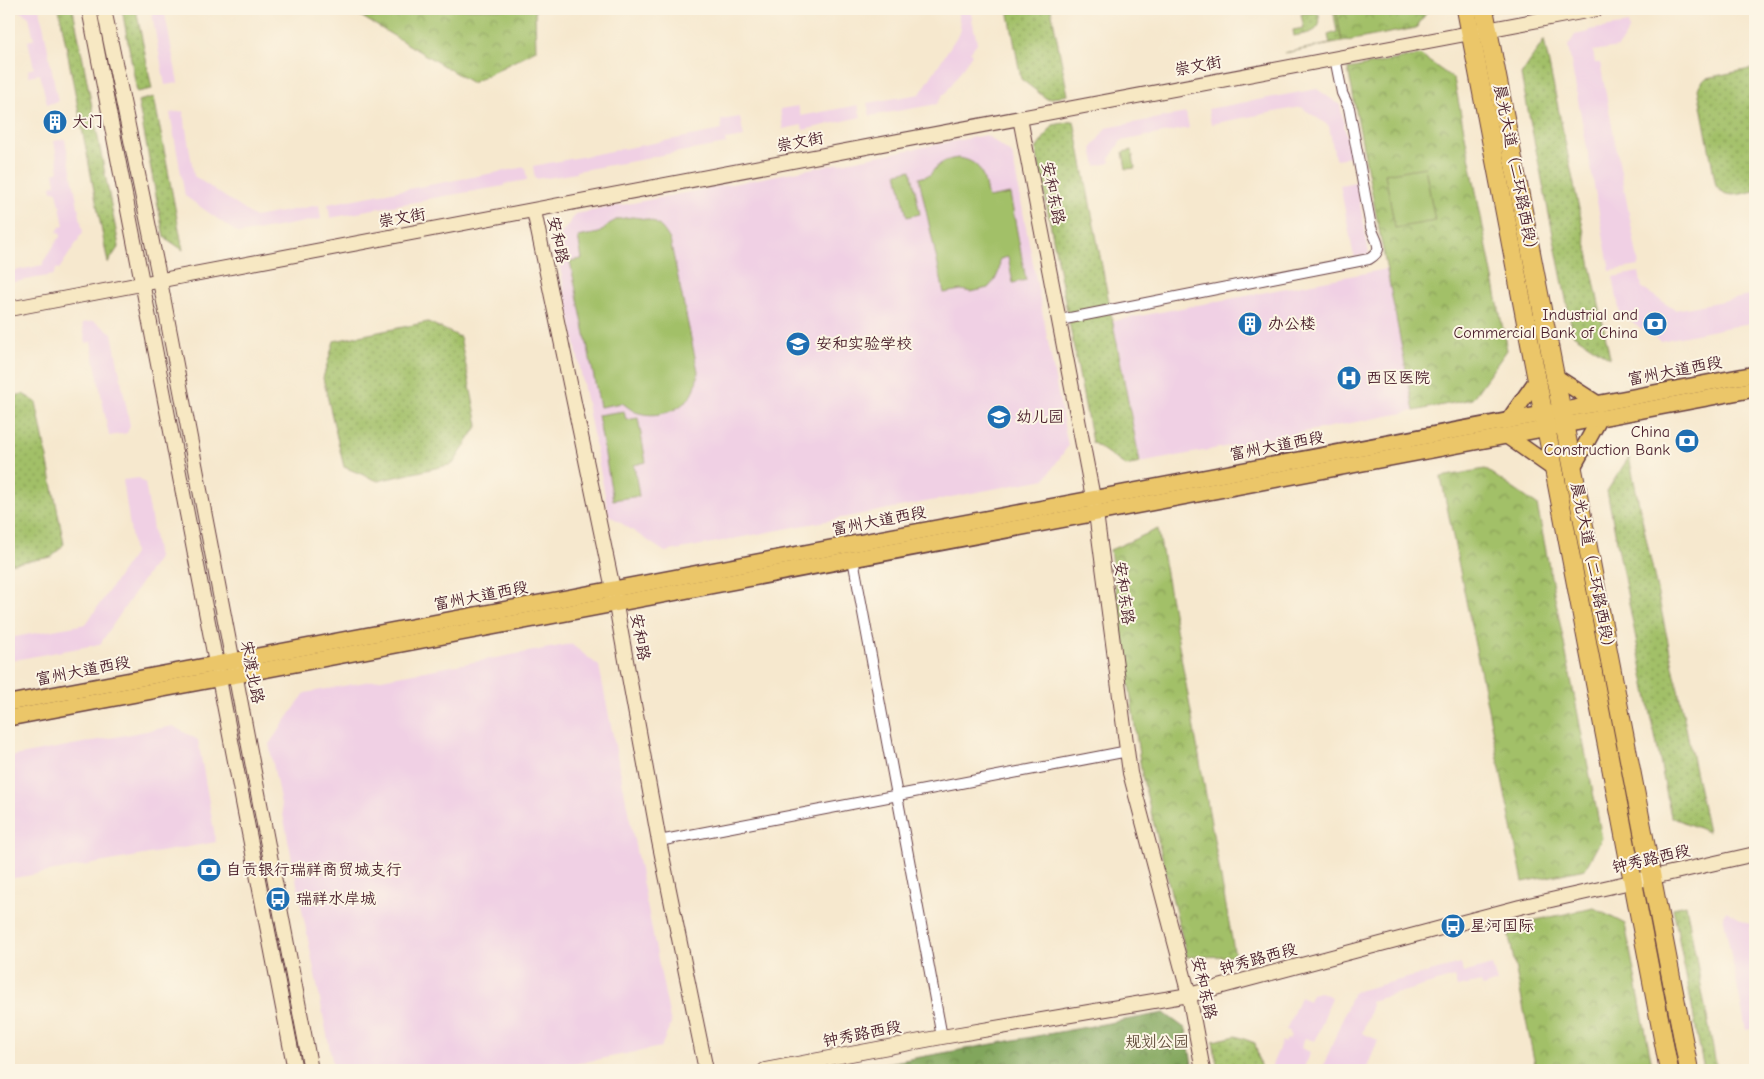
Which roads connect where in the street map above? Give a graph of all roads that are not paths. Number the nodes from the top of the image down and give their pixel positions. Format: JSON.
{"nodes":[{"id":1,"x":89,"y":9,"type":"edge"},
{"id":2,"x":104,"y":9,"type":"edge"},
{"id":3,"x":1466,"y":9,"type":"edge"},
{"id":4,"x":1484,"y":9,"type":"edge"},
{"id":5,"x":1597,"y":9,"type":"edge"},
{"id":6,"x":1488,"y":30,"type":"junction"},
{"id":7,"x":1471,"y":33,"type":"junction"},
{"id":8,"x":1335,"y":58,"type":"junction"},
{"id":9,"x":1020,"y":118,"type":"junction"},
{"id":10,"x":534,"y":211,"type":"junction"},
{"id":11,"x":160,"y":281,"type":"junction"},
{"id":12,"x":144,"y":284,"type":"junction"},
{"id":13,"x":9,"y":309,"type":"edge"},
{"id":14,"x":1060,"y":320,"type":"junction"},
{"id":15,"x":1755,"y":374,"type":"edge"},
{"id":16,"x":1556,"y":377,"type":"junction"},
{"id":17,"x":1537,"y":380,"type":"junction"},
{"id":18,"x":1755,"y":389,"type":"edge"},
{"id":19,"x":1599,"y":411,"type":"junction"},
{"id":20,"x":1563,"y":418,"type":"junction"},
{"id":21,"x":1508,"y":421,"type":"junction"},
{"id":22,"x":1545,"y":421,"type":"junction"},
{"id":23,"x":1507,"y":436,"type":"junction"},
{"id":24,"x":1573,"y":467,"type":"junction"},
{"id":25,"x":1554,"y":469,"type":"junction"},
{"id":26,"x":1094,"y":506,"type":"junction"},
{"id":27,"x":853,"y":559,"type":"junction"},
{"id":28,"x":615,"y":596,"type":"junction"},
{"id":29,"x":234,"y":668,"type":"junction"},
{"id":30,"x":218,"y":671,"type":"junction"},
{"id":31,"x":9,"y":703,"type":"edge"},
{"id":32,"x":9,"y":718,"type":"edge"},
{"id":33,"x":1128,"y":751,"type":"junction"},
{"id":34,"x":897,"y":795,"type":"junction"},
{"id":35,"x":659,"y":841,"type":"junction"},
{"id":36,"x":1755,"y":854,"type":"edge"},
{"id":37,"x":1652,"y":876,"type":"junction"},
{"id":38,"x":1633,"y":880,"type":"junction"},
{"id":39,"x":1189,"y":995,"type":"junction"},
{"id":40,"x":942,"y":1037,"type":"junction"},
{"id":41,"x":295,"y":1070,"type":"edge"},
{"id":42,"x":311,"y":1070,"type":"edge"},
{"id":43,"x":706,"y":1070,"type":"edge"},
{"id":44,"x":765,"y":1070,"type":"edge"},
{"id":45,"x":1203,"y":1070,"type":"edge"},
{"id":46,"x":1669,"y":1070,"type":"edge"},
{"id":47,"x":1689,"y":1070,"type":"edge"}],
"edges":[{"from":1,"to":12,"type":"street","name":"宋渡北路"},
{"from":2,"to":11,"type":"street","name":"宋渡北路"},
{"from":3,"to":7,"type":"highway","name":"晨光大道（二环路西段）"},
{"from":4,"to":6,"type":"highway","name":"晨光大道（二环路西段）"},
{"from":5,"to":6,"type":"street","name":"崇文街"},
{"from":6,"to":7,"type":"street","name":"崇文街"},
{"from":6,"to":16,"type":"highway","name":"晨光大道（二环路西段）"},
{"from":7,"to":8,"type":"street","name":"崇文街"},
{"from":7,"to":17,"type":"highway","name":"晨光大道（二环路西段）"},
{"from":8,"to":9,"type":"street","name":"崇文街"},
{"from":8,"to":14,"type":"street"},
{"from":9,"to":10,"type":"street","name":"崇文街"},
{"from":9,"to":14,"type":"street","name":"安和东路"},
{"from":10,"to":11,"type":"street","name":"崇文街"},
{"from":10,"to":28,"type":"street","name":"安和路"},
{"from":11,"to":12,"type":"street","name":"崇文街"},
{"from":11,"to":29,"type":"street","name":"宋渡北路"},
{"from":12,"to":13,"type":"street","name":"崇文街"},
{"from":12,"to":30,"type":"street","name":"宋渡北路"},
{"from":14,"to":26,"type":"street","name":"安和东路"},
{"from":15,"to":19,"type":"main road","name":"富州大道西段"},
{"from":16,"to":19,"type":"main road"},
{"from":16,"to":20,"type":"highway","name":"晨光大道（二环路西段）"},
{"from":17,"to":21,"type":"main road"},
{"from":17,"to":22,"type":"highway","name":"晨光大道（二环路西段）"},
{"from":18,"to":19,"type":"main road","name":"富州大道西段"},
{"from":19,"to":20,"type":"main road","name":"富州大道西段"},
{"from":19,"to":24,"type":"main road"},
{"from":20,"to":22,"type":"main road","name":"富州大道西段"},
{"from":20,"to":24,"type":"highway","name":"晨光大道（二环路西段）"},
{"from":21,"to":22,"type":"main road","name":"富州大道西段"},
{"from":21,"to":26,"type":"main road","name":"富州大道西段"},
{"from":22,"to":23,"type":"main road","name":"富州大道西段"},
{"from":22,"to":25,"type":"highway","name":"晨光大道（二环路西段）"},
{"from":23,"to":25,"type":"main road"},
{"from":23,"to":26,"type":"main road","name":"富州大道西段"},
{"from":24,"to":37,"type":"highway","name":"晨光大道（二环路西段）"},
{"from":25,"to":38,"type":"highway","name":"晨光大道（二环路西段）"},
{"from":26,"to":27,"type":"main road","name":"富州大道西段"},
{"from":26,"to":28,"type":"main road","name":"富州大道西段"},
{"from":26,"to":33,"type":"street","name":"安和东路"},
{"from":27,"to":28,"type":"main road","name":"富州大道西段"},
{"from":27,"to":34,"type":"street"},
{"from":28,"to":29,"type":"main road","name":"富州大道西段"},
{"from":28,"to":35,"type":"street","name":"安和路"},
{"from":29,"to":30,"type":"main road","name":"富州大道西段"},
{"from":29,"to":42,"type":"street","name":"宋渡北路"},
{"from":30,"to":31,"type":"main road","name":"富州大道西段"},
{"from":30,"to":32,"type":"main road","name":"富州大道西段"},
{"from":30,"to":41,"type":"street","name":"宋渡北路"},
{"from":33,"to":34,"type":"street"},
{"from":33,"to":39,"type":"street","name":"安和东路"},
{"from":34,"to":35,"type":"street"},
{"from":34,"to":40,"type":"street"},
{"from":35,"to":43,"type":"street","name":"安和路"},
{"from":36,"to":37,"type":"street","name":"钟秀路西段"},
{"from":37,"to":38,"type":"street","name":"钟秀路西段"},
{"from":37,"to":47,"type":"highway","name":"晨光大道（二环路西段）"},
{"from":38,"to":39,"type":"street","name":"钟秀路西段"},
{"from":38,"to":46,"type":"highway","name":"晨光大道（二环路西段）"},
{"from":39,"to":40,"type":"street","name":"钟秀路西段"},
{"from":39,"to":45,"type":"street","name":"安和东路"},
{"from":40,"to":44,"type":"street","name":"钟秀路西段"}]}
